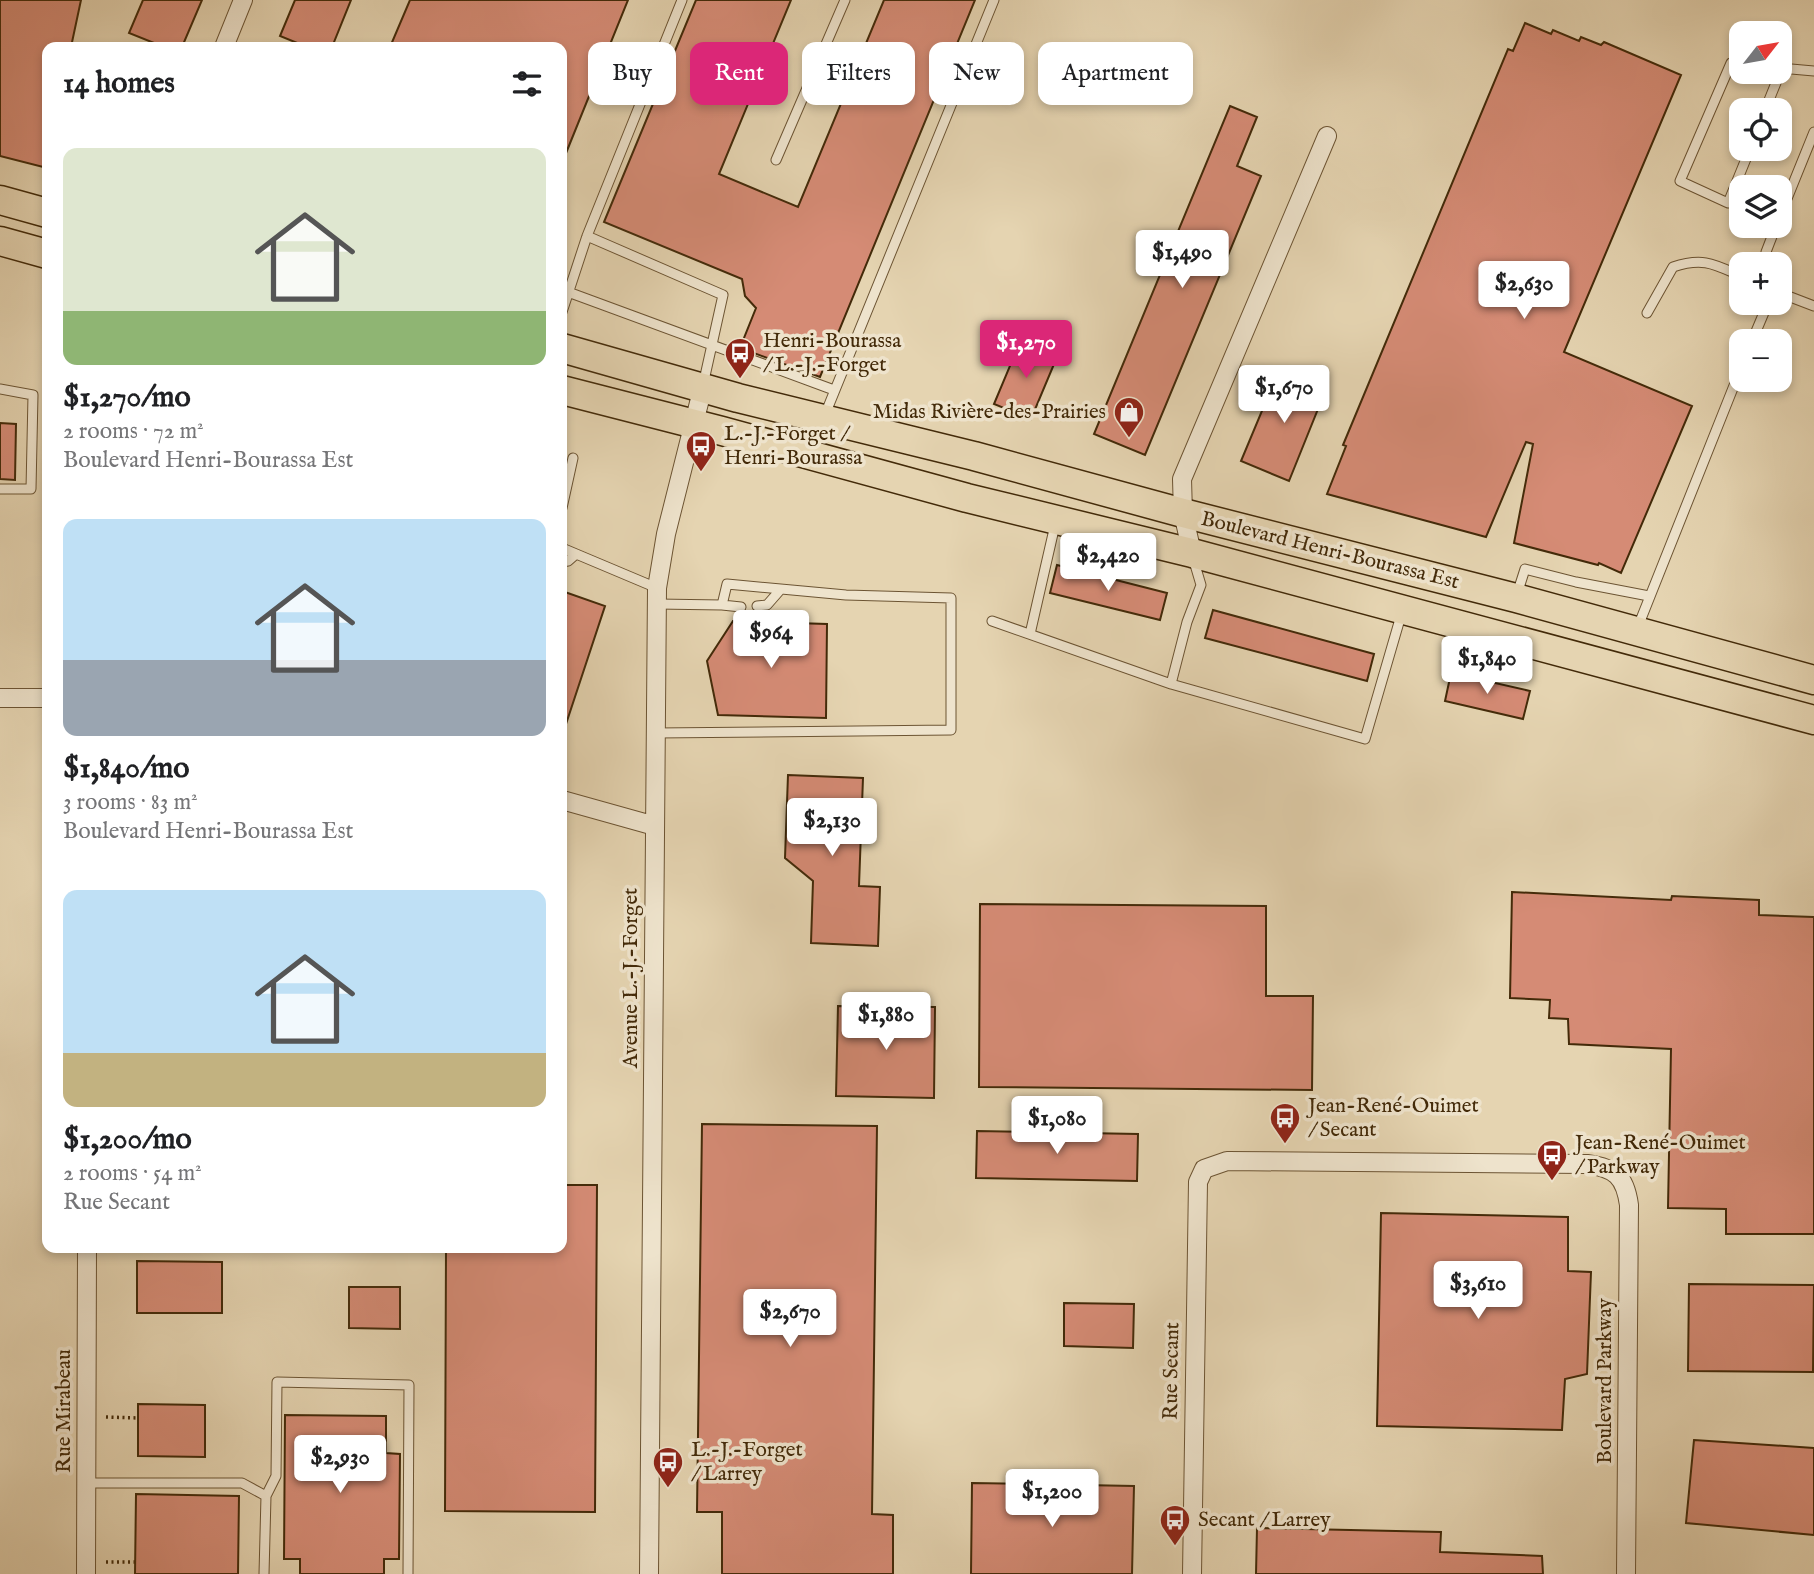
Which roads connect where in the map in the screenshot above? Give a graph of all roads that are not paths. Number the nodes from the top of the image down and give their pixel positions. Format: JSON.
{"nodes":[{"id":1,"x":243,"y":0,"type":"edge"},
{"id":2,"x":682,"y":0,"type":"edge"},
{"id":3,"x":845,"y":0,"type":"edge"},
{"id":4,"x":993,"y":0,"type":"edge"},
{"id":5,"x":226,"y":42,"type":"edge"},
{"id":6,"x":1729,"y":68,"type":"edge"},
{"id":7,"x":1792,"y":69,"type":"edge"},
{"id":8,"x":1814,"y":71,"type":"edge"},
{"id":9,"x":1814,"y":132,"type":"edge"},
{"id":10,"x":1327,"y":136,"type":"dead end"},
{"id":11,"x":776,"y":160,"type":"dead end"},
{"id":12,"x":1744,"y":161,"type":"edge"},
{"id":13,"x":1792,"y":186,"type":"edge"},
{"id":14,"x":0,"y":200,"type":"edge"},
{"id":15,"x":42,"y":213,"type":"edge"},
{"id":16,"x":587,"y":236,"type":"junction"},
{"id":17,"x":0,"y":241,"type":"edge"},
{"id":18,"x":42,"y":253,"type":"edge"},
{"id":19,"x":1729,"y":271,"type":"edge"},
{"id":20,"x":568,"y":292,"type":"junction"},
{"id":21,"x":567,"y":295,"type":"edge"},
{"id":22,"x":1792,"y":298,"type":"edge"},
{"id":23,"x":1814,"y":306,"type":"edge"},
{"id":24,"x":1647,"y":313,"type":"dead end"},
{"id":25,"x":712,"y":346,"type":"junction"},
{"id":26,"x":567,"y":349,"type":"edge"},
{"id":27,"x":703,"y":387,"type":"junction"},
{"id":28,"x":0,"y":389,"type":"edge"},
{"id":29,"x":834,"y":390,"type":"junction"},
{"id":30,"x":567,"y":391,"type":"edge"},
{"id":31,"x":1731,"y":392,"type":"edge"},
{"id":32,"x":823,"y":419,"type":"junction"},
{"id":33,"x":695,"y":424,"type":"junction"},
{"id":34,"x":573,"y":458,"type":"dead end"},
{"id":35,"x":567,"y":485,"type":"edge"},
{"id":36,"x":0,"y":489,"type":"edge"},
{"id":37,"x":1183,"y":513,"type":"junction"},
{"id":38,"x":1056,"y":520,"type":"junction"},
{"id":39,"x":567,"y":550,"type":"edge"},
{"id":40,"x":1192,"y":553,"type":"junction"},
{"id":41,"x":576,"y":554,"type":"junction"},
{"id":42,"x":567,"y":561,"type":"edge"},
{"id":43,"x":781,"y":589,"type":"junction"},
{"id":44,"x":657,"y":596,"type":"junction"},
{"id":45,"x":1649,"y":596,"type":"junction"},
{"id":46,"x":1516,"y":598,"type":"junction"},
{"id":47,"x":722,"y":605,"type":"junction"},
{"id":48,"x":757,"y":606,"type":"dead end"},
{"id":49,"x":741,"y":607,"type":"dead end"},
{"id":50,"x":1402,"y":610,"type":"junction"},
{"id":51,"x":992,"y":621,"type":"dead end"},
{"id":52,"x":1636,"y":630,"type":"junction"},
{"id":53,"x":1030,"y":634,"type":"junction"},
{"id":54,"x":1814,"y":680,"type":"edge"},
{"id":55,"x":1171,"y":684,"type":"junction"},
{"id":56,"x":0,"y":698,"type":"edge"},
{"id":57,"x":42,"y":698,"type":"edge"},
{"id":58,"x":1814,"y":719,"type":"edge"},
{"id":59,"x":656,"y":733,"type":"junction"},
{"id":60,"x":567,"y":801,"type":"edge"},
{"id":61,"x":655,"y":826,"type":"junction"},
{"id":62,"x":1204,"y":1169,"type":"joint"},
{"id":63,"x":88,"y":1253,"type":"edge"},
{"id":64,"x":86,"y":1483,"type":"junction"},
{"id":65,"x":266,"y":1496,"type":"junction"},
{"id":66,"x":86,"y":1574,"type":"edge"},
{"id":67,"x":264,"y":1574,"type":"edge"},
{"id":68,"x":408,"y":1574,"type":"edge"},
{"id":69,"x":649,"y":1574,"type":"edge"},
{"id":70,"x":1192,"y":1574,"type":"edge"},
{"id":71,"x":1626,"y":1574,"type":"edge"}],
"edges":[{"from":1,"to":5,"type":"street"},
{"from":2,"to":16,"type":"lane"},
{"from":3,"to":11,"type":"lane"},
{"from":4,"to":29,"type":"lane"},
{"from":6,"to":12,"type":"lane"},
{"from":7,"to":8,"type":"lane"},
{"from":9,"to":13,"type":"lane"},
{"from":10,"to":37,"type":"street"},
{"from":14,"to":15,"type":"main road"},
{"from":16,"to":20,"type":"lane"},
{"from":16,"to":25,"type":"lane"},
{"from":17,"to":18,"type":"main road"},
{"from":19,"to":24,"type":"lane"},
{"from":20,"to":21,"type":"lane"},
{"from":20,"to":25,"type":"lane"},
{"from":22,"to":23,"type":"lane"},
{"from":25,"to":27,"type":"lane"},
{"from":25,"to":29,"type":"lane"},
{"from":26,"to":27,"type":"main road","name":"Boulevard Henri-Bourassa Est"},
{"from":27,"to":32,"type":"main road","name":"Boulevard Henri-Bourassa Est"},
{"from":27,"to":33,"type":"street","name":"Avenue L.-J.-Forget"},
{"from":28,"to":36,"type":"lane"},
{"from":29,"to":32,"type":"lane"},
{"from":30,"to":33,"type":"main road","name":"Boulevard Henri-Bourassa Est"},
{"from":31,"to":45,"type":"lane"},
{"from":32,"to":37,"type":"main road","name":"Boulevard Henri-Bourassa Est"},
{"from":33,"to":38,"type":"main road","name":"Boulevard Henri-Bourassa Est"},
{"from":33,"to":44,"type":"street","name":"Avenue L.-J.-Forget"},
{"from":34,"to":35,"type":"lane"},
{"from":37,"to":40,"type":"street"},
{"from":37,"to":46,"type":"main road","name":"Boulevard Henri-Bourassa Est"},
{"from":38,"to":40,"type":"main road","name":"Boulevard Henri-Bourassa Est"},
{"from":38,"to":53,"type":"lane"},
{"from":39,"to":41,"type":"lane"},
{"from":40,"to":50,"type":"main road","name":"Boulevard Henri-Bourassa Est"},
{"from":40,"to":55,"type":"lane"},
{"from":41,"to":42,"type":"lane"},
{"from":41,"to":44,"type":"lane"},
{"from":43,"to":47,"type":"lane"},
{"from":43,"to":48,"type":"lane"},
{"from":43,"to":59,"type":"lane"},
{"from":44,"to":47,"type":"lane"},
{"from":44,"to":59,"type":"street","name":"Avenue L.-J.-Forget"},
{"from":45,"to":46,"type":"lane"},
{"from":45,"to":52,"type":"lane"},
{"from":46,"to":52,"type":"main road","name":"Boulevard Henri-Bourassa Est"},
{"from":47,"to":49,"type":"lane"},
{"from":50,"to":55,"type":"lane"},
{"from":50,"to":58,"type":"main road","name":"Boulevard Henri-Bourassa Est"},
{"from":51,"to":53,"type":"lane"},
{"from":52,"to":54,"type":"main road","name":"Boulevard Henri-Bourassa Est"},
{"from":53,"to":55,"type":"lane"},
{"from":56,"to":57,"type":"street"},
{"from":59,"to":61,"type":"street","name":"Avenue L.-J.-Forget"},
{"from":60,"to":61,"type":"street"},
{"from":61,"to":69,"type":"street","name":"Avenue L.-J.-Forget"},
{"from":62,"to":70,"type":"street","name":"Rue Secant"},
{"from":62,"to":71,"type":"street","name":"Boulevard Parkway"},
{"from":63,"to":64,"type":"street","name":"Rue Mirabeau"},
{"from":64,"to":65,"type":"lane"},
{"from":64,"to":66,"type":"street","name":"Rue Mirabeau"},
{"from":65,"to":67,"type":"lane"},
{"from":65,"to":68,"type":"lane"}]}
